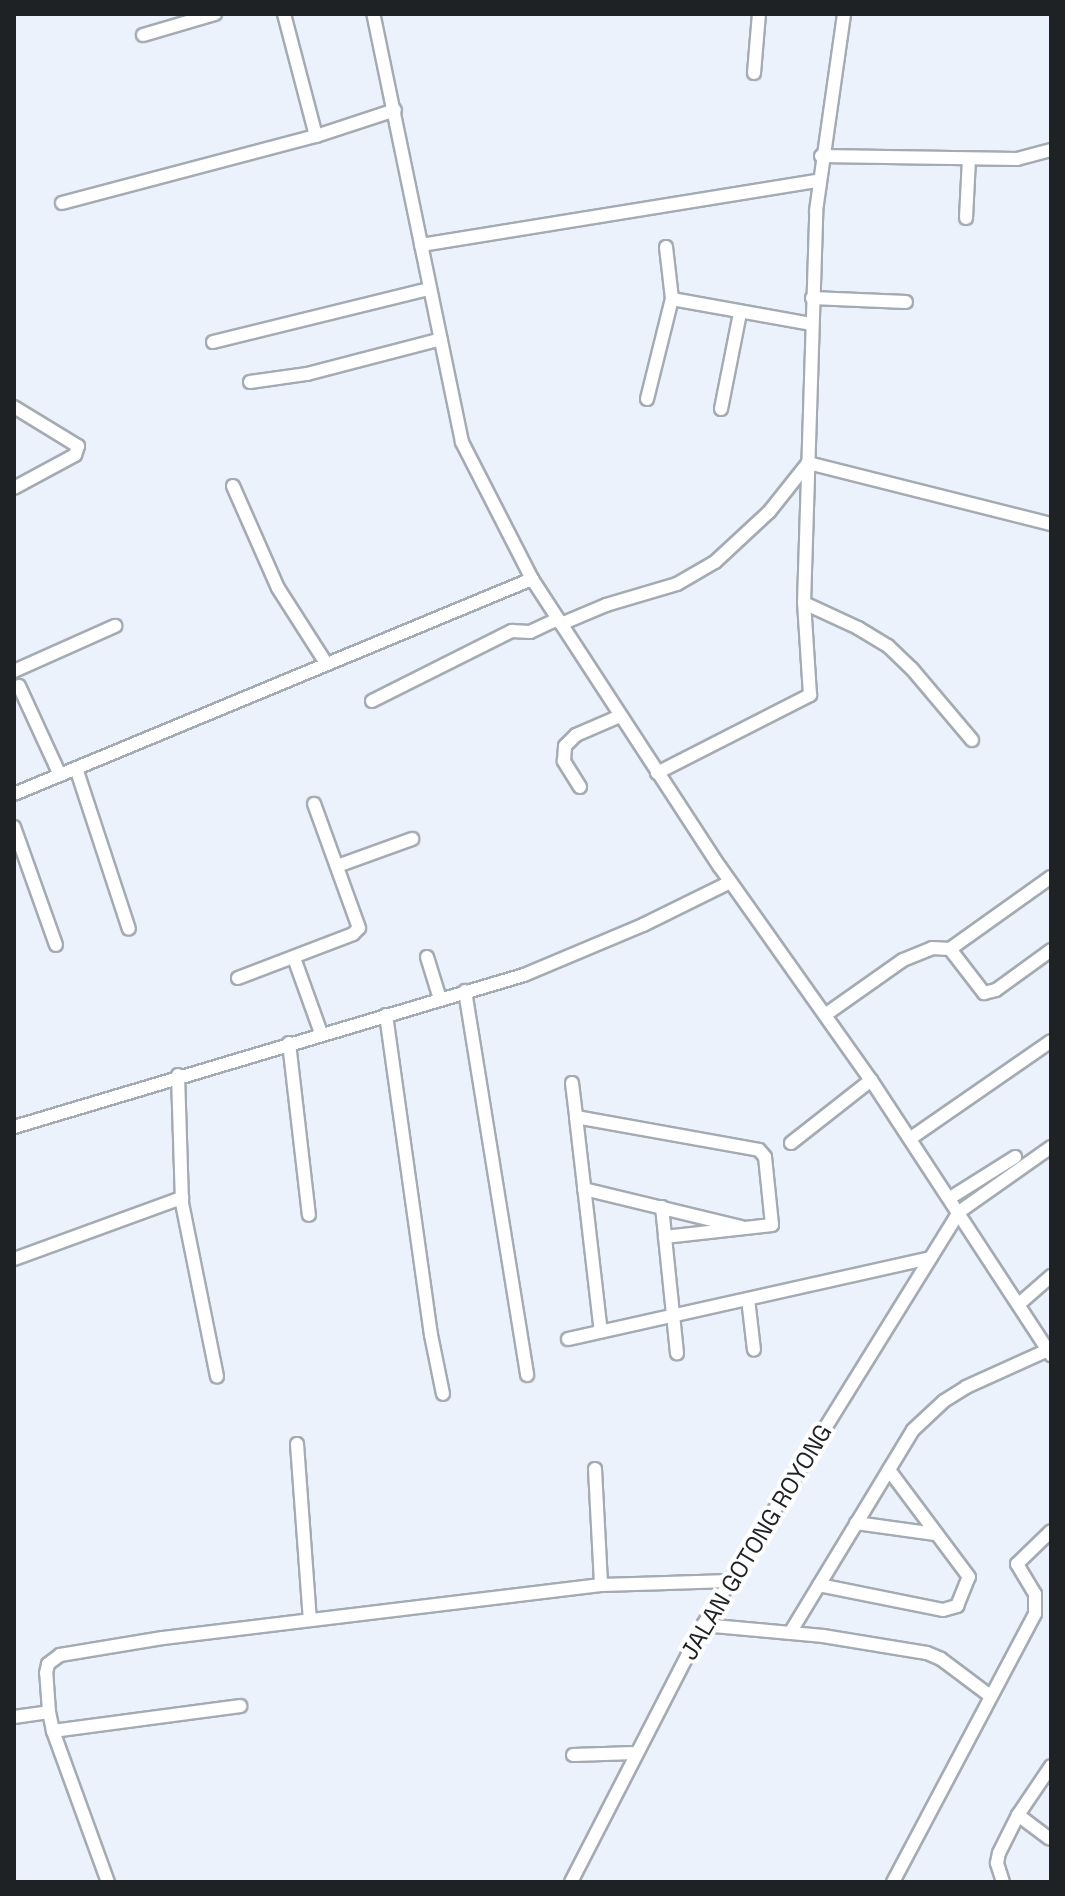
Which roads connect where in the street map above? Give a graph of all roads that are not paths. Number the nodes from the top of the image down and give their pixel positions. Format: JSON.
{"nodes":[{"id":1,"x":215,"y":14,"type":"edge"},
{"id":2,"x":284,"y":14,"type":"edge"},
{"id":3,"x":373,"y":14,"type":"edge"},
{"id":4,"x":759,"y":14,"type":"edge"},
{"id":5,"x":844,"y":14,"type":"edge"},
{"id":6,"x":143,"y":35,"type":"dead end"},
{"id":7,"x":754,"y":73,"type":"dead end"},
{"id":8,"x":395,"y":110,"type":"junction"},
{"id":9,"x":316,"y":136,"type":"junction"},
{"id":10,"x":1051,"y":150,"type":"edge"},
{"id":11,"x":821,"y":156,"type":"junction"},
{"id":12,"x":969,"y":159,"type":"junction"},
{"id":13,"x":818,"y":181,"type":"junction"},
{"id":14,"x":62,"y":203,"type":"dead end"},
{"id":15,"x":966,"y":218,"type":"dead end"},
{"id":16,"x":421,"y":245,"type":"junction"},
{"id":17,"x":666,"y":247,"type":"dead end"},
{"id":18,"x":429,"y":289,"type":"junction"},
{"id":19,"x":812,"y":298,"type":"junction"},
{"id":20,"x":672,"y":299,"type":"junction"},
{"id":21,"x":906,"y":302,"type":"dead end"},
{"id":22,"x":740,"y":313,"type":"junction"},
{"id":23,"x":811,"y":324,"type":"junction"},
{"id":24,"x":441,"y":339,"type":"junction"},
{"id":25,"x":213,"y":342,"type":"dead end"},
{"id":26,"x":250,"y":382,"type":"dead end"},
{"id":27,"x":647,"y":399,"type":"dead end"},
{"id":28,"x":14,"y":407,"type":"edge"},
{"id":29,"x":721,"y":409,"type":"dead end"},
{"id":30,"x":808,"y":463,"type":"junction"},
{"id":31,"x":233,"y":486,"type":"dead end"},
{"id":32,"x":14,"y":488,"type":"edge"},
{"id":33,"x":1051,"y":524,"type":"edge"},
{"id":34,"x":532,"y":579,"type":"junction"},
{"id":35,"x":804,"y":603,"type":"junction"},
{"id":36,"x":560,"y":622,"type":"junction"},
{"id":37,"x":115,"y":626,"type":"dead end"},
{"id":38,"x":326,"y":663,"type":"junction"},
{"id":39,"x":14,"y":671,"type":"edge"},
{"id":40,"x":19,"y":686,"type":"dead end"},
{"id":41,"x":372,"y":701,"type":"dead end"},
{"id":42,"x":620,"y":716,"type":"junction"},
{"id":43,"x":972,"y":740,"type":"dead end"},
{"id":44,"x":76,"y":768,"type":"junction"},
{"id":45,"x":657,"y":773,"type":"junction"},
{"id":46,"x":60,"y":775,"type":"junction"},
{"id":47,"x":580,"y":787,"type":"dead end"},
{"id":48,"x":14,"y":794,"type":"edge"},
{"id":49,"x":314,"y":804,"type":"dead end"},
{"id":50,"x":14,"y":827,"type":"edge"},
{"id":51,"x":412,"y":839,"type":"dead end"},
{"id":52,"x":337,"y":866,"type":"junction"},
{"id":53,"x":1051,"y":877,"type":"edge"},
{"id":54,"x":730,"y":882,"type":"junction"},
{"id":55,"x":129,"y":929,"type":"dead end"},
{"id":56,"x":56,"y":945,"type":"dead end"},
{"id":57,"x":950,"y":949,"type":"junction"},
{"id":58,"x":1051,"y":950,"type":"edge"},
{"id":59,"x":427,"y":957,"type":"dead end"},
{"id":60,"x":294,"y":958,"type":"junction"},
{"id":61,"x":238,"y":978,"type":"dead end"},
{"id":62,"x":465,"y":991,"type":"junction"},
{"id":63,"x":440,"y":999,"type":"junction"},
{"id":64,"x":386,"y":1015,"type":"junction"},
{"id":65,"x":825,"y":1015,"type":"junction"},
{"id":66,"x":321,"y":1033,"type":"junction"},
{"id":67,"x":1051,"y":1041,"type":"edge"},
{"id":68,"x":289,"y":1043,"type":"junction"},
{"id":69,"x":178,"y":1075,"type":"junction"},
{"id":70,"x":871,"y":1080,"type":"junction"},
{"id":71,"x":572,"y":1083,"type":"dead end"},
{"id":72,"x":576,"y":1117,"type":"junction"},
{"id":73,"x":14,"y":1127,"type":"edge"},
{"id":74,"x":911,"y":1138,"type":"junction"},
{"id":75,"x":791,"y":1143,"type":"dead end"},
{"id":76,"x":1051,"y":1147,"type":"edge"},
{"id":77,"x":1015,"y":1157,"type":"dead end"},
{"id":78,"x":584,"y":1189,"type":"junction"},
{"id":79,"x":182,"y":1198,"type":"junction"},
{"id":80,"x":950,"y":1198,"type":"junction"},
{"id":81,"x":662,"y":1207,"type":"junction"},
{"id":82,"x":959,"y":1212,"type":"junction"},
{"id":83,"x":309,"y":1215,"type":"dead end"},
{"id":84,"x":751,"y":1230,"type":"junction"},
{"id":85,"x":665,"y":1237,"type":"junction"},
{"id":86,"x":930,"y":1258,"type":"junction"},
{"id":87,"x":14,"y":1259,"type":"edge"},
{"id":88,"x":1051,"y":1276,"type":"edge"},
{"id":89,"x":748,"y":1299,"type":"junction"},
{"id":90,"x":1019,"y":1304,"type":"junction"},
{"id":91,"x":671,"y":1316,"type":"junction"},
{"id":92,"x":601,"y":1332,"type":"junction"},
{"id":93,"x":568,"y":1339,"type":"dead end"},
{"id":94,"x":754,"y":1350,"type":"dead end"},
{"id":95,"x":677,"y":1353,"type":"dead end"},
{"id":96,"x":1049,"y":1353,"type":"edge"},
{"id":97,"x":527,"y":1375,"type":"dead end"},
{"id":98,"x":217,"y":1376,"type":"dead end"},
{"id":99,"x":443,"y":1394,"type":"dead end"},
{"id":100,"x":297,"y":1444,"type":"dead end"},
{"id":101,"x":595,"y":1469,"type":"dead end"},
{"id":102,"x":889,"y":1470,"type":"junction"},
{"id":103,"x":856,"y":1523,"type":"junction"},
{"id":104,"x":1051,"y":1531,"type":"edge"},
{"id":105,"x":935,"y":1534,"type":"junction"},
{"id":106,"x":730,"y":1581,"type":"junction"},
{"id":107,"x":601,"y":1585,"type":"junction"},
{"id":108,"x":819,"y":1585,"type":"junction"},
{"id":109,"x":310,"y":1620,"type":"junction"},
{"id":110,"x":703,"y":1625,"type":"junction"},
{"id":111,"x":790,"y":1633,"type":"junction"},
{"id":112,"x":989,"y":1695,"type":"junction"},
{"id":113,"x":240,"y":1706,"type":"dead end"},
{"id":114,"x":49,"y":1712,"type":"junction"},
{"id":115,"x":14,"y":1717,"type":"edge"},
{"id":116,"x":53,"y":1731,"type":"junction"},
{"id":117,"x":635,"y":1753,"type":"junction"},
{"id":118,"x":573,"y":1755,"type":"dead end"},
{"id":119,"x":1051,"y":1766,"type":"edge"},
{"id":120,"x":1018,"y":1815,"type":"junction"},
{"id":121,"x":1049,"y":1838,"type":"edge"},
{"id":122,"x":108,"y":1882,"type":"edge"},
{"id":123,"x":571,"y":1882,"type":"edge"},
{"id":124,"x":893,"y":1882,"type":"edge"},
{"id":125,"x":1003,"y":1882,"type":"edge"}],
"edges":[{"from":1,"to":6,"type":"street"},
{"from":2,"to":9,"type":"street"},
{"from":3,"to":8,"type":"street"},
{"from":4,"to":7,"type":"street"},
{"from":5,"to":11,"type":"street"},
{"from":8,"to":9,"type":"street"},
{"from":8,"to":16,"type":"street"},
{"from":9,"to":14,"type":"street"},
{"from":10,"to":12,"type":"street"},
{"from":11,"to":12,"type":"street"},
{"from":11,"to":13,"type":"street"},
{"from":12,"to":15,"type":"street"},
{"from":13,"to":16,"type":"street"},
{"from":13,"to":19,"type":"street"},
{"from":16,"to":18,"type":"street"},
{"from":17,"to":20,"type":"street"},
{"from":18,"to":24,"type":"street"},
{"from":18,"to":25,"type":"street"},
{"from":19,"to":21,"type":"street"},
{"from":19,"to":23,"type":"street"},
{"from":20,"to":22,"type":"street"},
{"from":20,"to":27,"type":"street"},
{"from":22,"to":23,"type":"street"},
{"from":22,"to":29,"type":"street"},
{"from":23,"to":30,"type":"street"},
{"from":24,"to":26,"type":"street"},
{"from":24,"to":34,"type":"street"},
{"from":28,"to":32,"type":"street"},
{"from":30,"to":33,"type":"street"},
{"from":30,"to":35,"type":"street"},
{"from":30,"to":36,"type":"street"},
{"from":31,"to":38,"type":"street"},
{"from":34,"to":36,"type":"street"},
{"from":34,"to":38,"type":"street"},
{"from":35,"to":43,"type":"street"},
{"from":35,"to":45,"type":"street"},
{"from":36,"to":41,"type":"street"},
{"from":36,"to":42,"type":"street"},
{"from":37,"to":39,"type":"street"},
{"from":38,"to":44,"type":"street"},
{"from":40,"to":46,"type":"street"},
{"from":42,"to":45,"type":"street"},
{"from":42,"to":47,"type":"street"},
{"from":44,"to":46,"type":"street"},
{"from":44,"to":55,"type":"street"},
{"from":45,"to":54,"type":"street"},
{"from":46,"to":48,"type":"street"},
{"from":49,"to":52,"type":"street"},
{"from":50,"to":56,"type":"street"},
{"from":51,"to":52,"type":"street"},
{"from":52,"to":60,"type":"street"},
{"from":53,"to":57,"type":"street"},
{"from":54,"to":62,"type":"street"},
{"from":54,"to":65,"type":"street"},
{"from":57,"to":58,"type":"street"},
{"from":57,"to":65,"type":"street"},
{"from":59,"to":63,"type":"street"},
{"from":60,"to":61,"type":"street"},
{"from":60,"to":66,"type":"street"},
{"from":62,"to":63,"type":"street"},
{"from":62,"to":97,"type":"street"},
{"from":63,"to":64,"type":"street"},
{"from":64,"to":66,"type":"street"},
{"from":64,"to":99,"type":"street"},
{"from":65,"to":70,"type":"street"},
{"from":66,"to":68,"type":"street"},
{"from":67,"to":74,"type":"street"},
{"from":68,"to":69,"type":"street"},
{"from":68,"to":83,"type":"street"},
{"from":69,"to":73,"type":"street"},
{"from":69,"to":79,"type":"street"},
{"from":70,"to":74,"type":"street"},
{"from":70,"to":75,"type":"street"},
{"from":71,"to":72,"type":"street"},
{"from":72,"to":78,"type":"street"},
{"from":72,"to":84,"type":"street"},
{"from":74,"to":80,"type":"street"},
{"from":76,"to":82,"type":"street"},
{"from":77,"to":80,"type":"street"},
{"from":78,"to":81,"type":"street"},
{"from":78,"to":92,"type":"street"},
{"from":79,"to":87,"type":"street"},
{"from":79,"to":98,"type":"street"},
{"from":80,"to":82,"type":"street"},
{"from":81,"to":84,"type":"street"},
{"from":81,"to":85,"type":"street"},
{"from":82,"to":86,"type":"street","name":"JALAN GOTONG ROYONG"},
{"from":82,"to":90,"type":"street"},
{"from":84,"to":85,"type":"street"},
{"from":85,"to":91,"type":"street"},
{"from":86,"to":89,"type":"street"},
{"from":86,"to":106,"type":"street","name":"JALAN GOTONG ROYONG"},
{"from":88,"to":90,"type":"street"},
{"from":89,"to":91,"type":"street"},
{"from":89,"to":94,"type":"street"},
{"from":90,"to":96,"type":"street"},
{"from":91,"to":92,"type":"street"},
{"from":91,"to":95,"type":"street"},
{"from":92,"to":93,"type":"street"},
{"from":96,"to":102,"type":"street"},
{"from":100,"to":109,"type":"street"},
{"from":101,"to":107,"type":"street"},
{"from":102,"to":103,"type":"street"},
{"from":102,"to":105,"type":"street"},
{"from":103,"to":105,"type":"street"},
{"from":103,"to":108,"type":"street"},
{"from":104,"to":112,"type":"street"},
{"from":105,"to":108,"type":"street"},
{"from":106,"to":107,"type":"street"},
{"from":106,"to":110,"type":"street","name":"JALAN GOTONG ROYONG"},
{"from":107,"to":109,"type":"street"},
{"from":108,"to":111,"type":"street"},
{"from":109,"to":114,"type":"street"},
{"from":110,"to":111,"type":"street"},
{"from":110,"to":117,"type":"street","name":"JALAN GOTONG ROYONG"},
{"from":111,"to":112,"type":"street"},
{"from":112,"to":124,"type":"street"},
{"from":113,"to":116,"type":"street"},
{"from":114,"to":115,"type":"street"},
{"from":114,"to":116,"type":"street"},
{"from":116,"to":122,"type":"street"},
{"from":117,"to":118,"type":"street"},
{"from":117,"to":123,"type":"street","name":"JALAN GOTONG ROYONG"},
{"from":119,"to":120,"type":"street"},
{"from":120,"to":121,"type":"street"},
{"from":120,"to":125,"type":"street"}]}
